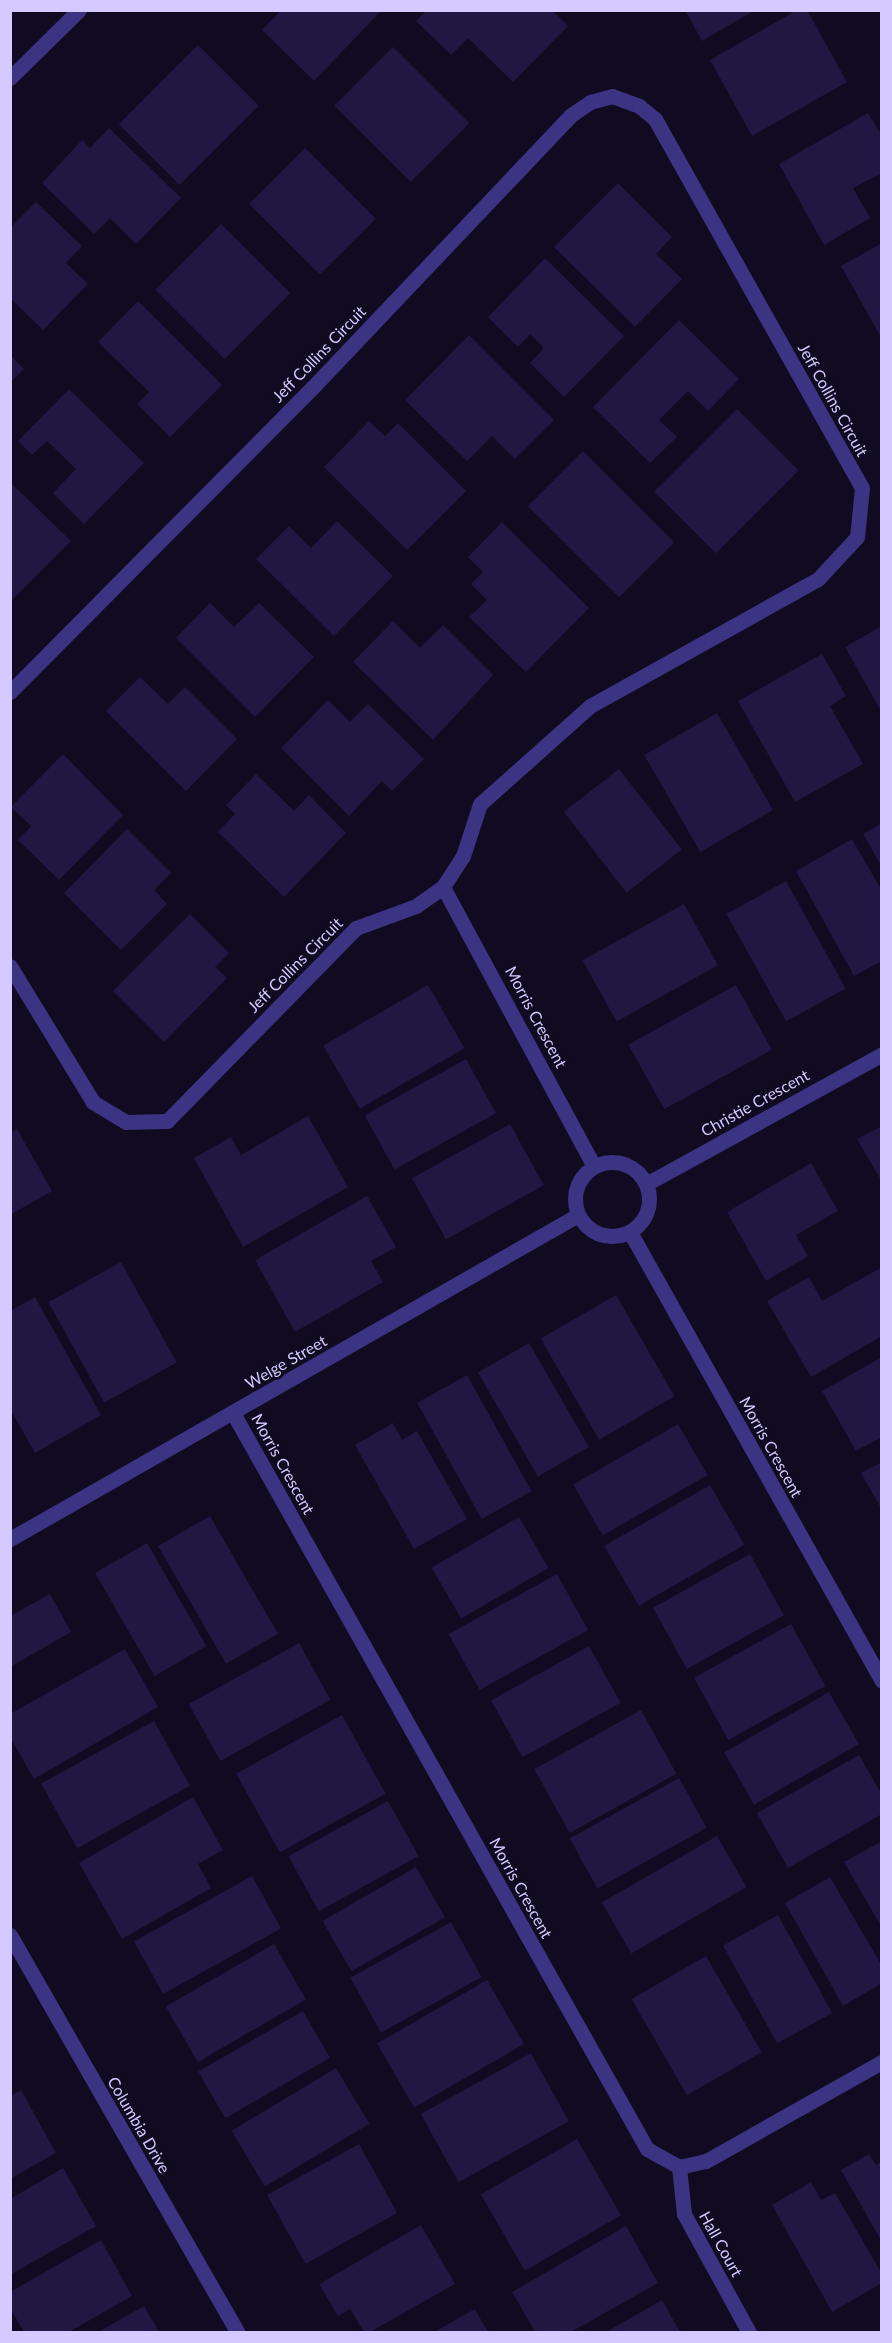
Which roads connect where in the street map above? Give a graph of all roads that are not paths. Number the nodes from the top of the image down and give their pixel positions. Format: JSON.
{"nodes":[{"id":1,"x":80,"y":10,"type":"edge"},
{"id":2,"x":10,"y":78,"type":"edge"},
{"id":3,"x":10,"y":692,"type":"edge"},
{"id":4,"x":442,"y":886,"type":"junction"},
{"id":5,"x":10,"y":966,"type":"edge"},
{"id":6,"x":882,"y":1054,"type":"edge"},
{"id":7,"x":594,"y":1166,"type":"junction"},
{"id":8,"x":646,"y":1184,"type":"junction"},
{"id":9,"x":578,"y":1215,"type":"junction"},
{"id":10,"x":630,"y":1232,"type":"junction"},
{"id":11,"x":233,"y":1413,"type":"junction"},
{"id":12,"x":10,"y":1539,"type":"edge"},
{"id":13,"x":882,"y":1681,"type":"edge"},
{"id":14,"x":10,"y":1935,"type":"edge"},
{"id":15,"x":882,"y":2062,"type":"edge"},
{"id":16,"x":679,"y":2167,"type":"junction"},
{"id":17,"x":237,"y":2332,"type":"edge"},
{"id":18,"x":749,"y":2332,"type":"edge"}],
"edges":[{"from":1,"to":2,"type":"street"},
{"from":3,"to":4,"type":"street","name":"Jeff Collins Circuit"},
{"from":4,"to":5,"type":"street","name":"Jeff Collins Circuit"},
{"from":4,"to":7,"type":"street","name":"Morris Crescent"},
{"from":6,"to":8,"type":"street","name":"Christie Crescent"},
{"from":7,"to":8,"type":"street"},
{"from":7,"to":9,"type":"street"},
{"from":8,"to":10,"type":"street"},
{"from":9,"to":10,"type":"street"},
{"from":9,"to":11,"type":"street","name":"Welge Street"},
{"from":10,"to":13,"type":"street","name":"Morris Crescent"},
{"from":11,"to":12,"type":"street","name":"Welge Street"},
{"from":11,"to":16,"type":"street","name":"Morris Crescent"},
{"from":14,"to":17,"type":"street","name":"Columbia Drive"},
{"from":15,"to":16,"type":"street"},
{"from":16,"to":18,"type":"street","name":"Hall Court"}]}
